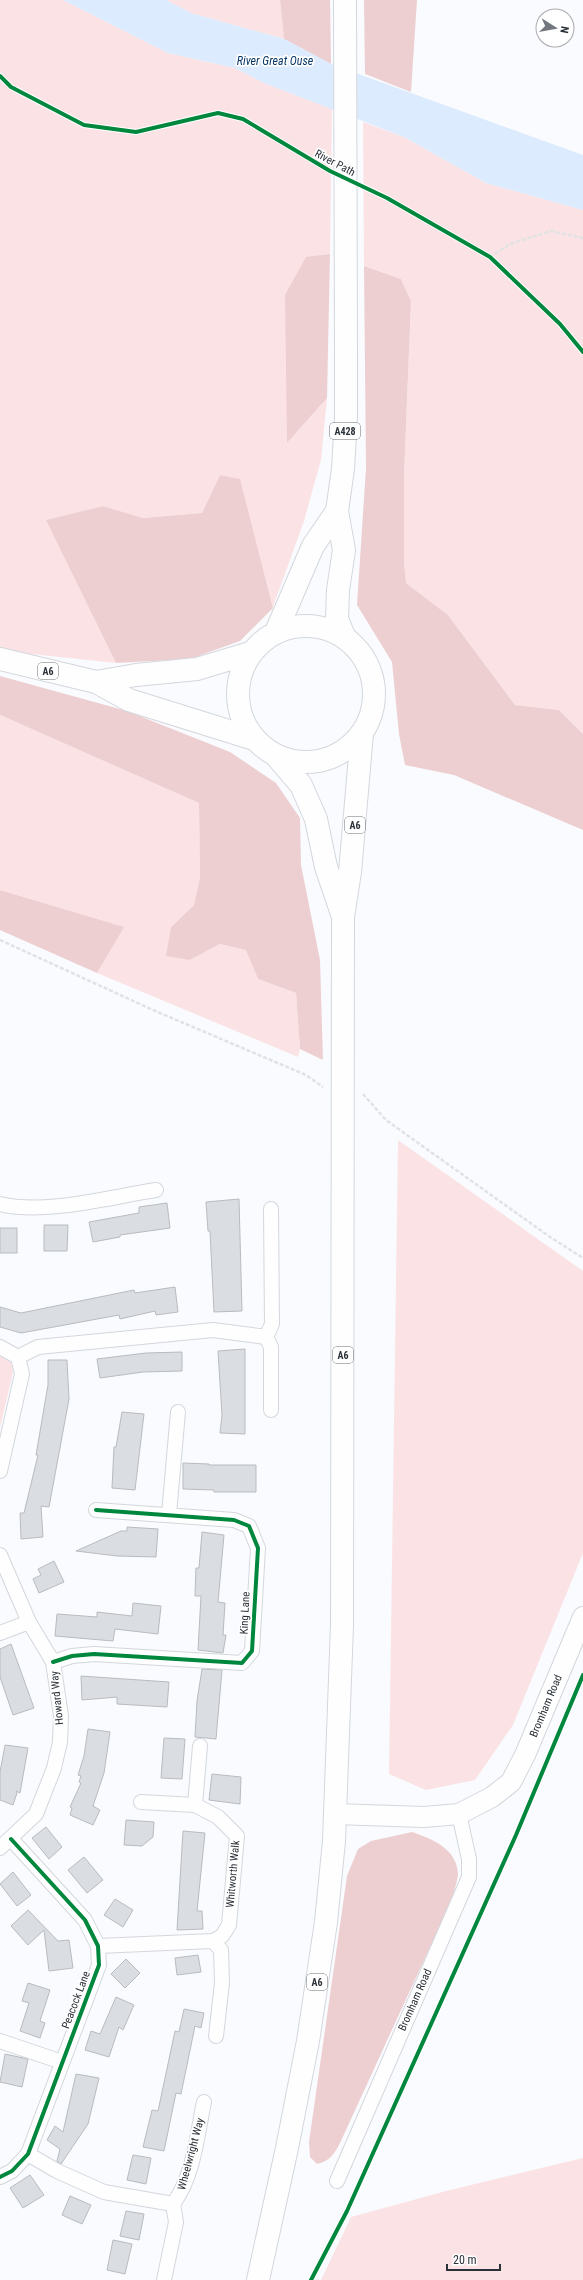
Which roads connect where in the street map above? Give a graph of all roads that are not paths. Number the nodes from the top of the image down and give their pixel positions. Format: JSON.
{"nodes":[{"id":1,"x":345,"y":0,"type":"edge"},
{"id":2,"x":337,"y":511,"type":"junction"},
{"id":3,"x":276,"y":632,"type":"junction"},
{"id":4,"x":344,"y":636,"type":"junction"},
{"id":5,"x":250,"y":653,"type":"junction"},
{"id":6,"x":0,"y":659,"type":"edge"},
{"id":7,"x":96,"y":682,"type":"junction"},
{"id":8,"x":362,"y":733,"type":"junction"},
{"id":9,"x":254,"y":739,"type":"junction"},
{"id":10,"x":277,"y":757,"type":"junction"},
{"id":11,"x":343,"y":917,"type":"junction"},
{"id":12,"x":156,"y":1190,"type":"dead end"},
{"id":13,"x":0,"y":1204,"type":"edge"},
{"id":14,"x":271,"y":1209,"type":"dead end"},
{"id":15,"x":266,"y":1337,"type":"junction"},
{"id":16,"x":0,"y":1347,"type":"edge"},
{"id":17,"x":18,"y":1357,"type":"junction"},
{"id":18,"x":271,"y":1410,"type":"dead end"},
{"id":19,"x":178,"y":1412,"type":"dead end"},
{"id":20,"x":0,"y":1471,"type":"edge"},
{"id":21,"x":96,"y":1510,"type":"dead end"},
{"id":22,"x":168,"y":1514,"type":"junction"},
{"id":23,"x":0,"y":1555,"type":"edge"},
{"id":24,"x":583,"y":1616,"type":"edge"},
{"id":25,"x":29,"y":1622,"type":"junction"},
{"id":26,"x":0,"y":1633,"type":"edge"},
{"id":27,"x":53,"y":1662,"type":"junction"},
{"id":28,"x":200,"y":1746,"type":"dead end"},
{"id":29,"x":141,"y":1802,"type":"dead end"},
{"id":30,"x":194,"y":1805,"type":"junction"},
{"id":31,"x":335,"y":1814,"type":"junction"},
{"id":32,"x":459,"y":1814,"type":"junction"},
{"id":33,"x":11,"y":1840,"type":"junction"},
{"id":34,"x":0,"y":1848,"type":"edge"},
{"id":35,"x":214,"y":1941,"type":"junction"},
{"id":36,"x":98,"y":1946,"type":"junction"},
{"id":37,"x":216,"y":2036,"type":"dead end"},
{"id":38,"x":0,"y":2041,"type":"edge"},
{"id":39,"x":62,"y":2062,"type":"junction"},
{"id":40,"x":204,"y":2102,"type":"dead end"},
{"id":41,"x":28,"y":2154,"type":"junction"},
{"id":42,"x":0,"y":2178,"type":"edge"},
{"id":43,"x":337,"y":2181,"type":"dead end"},
{"id":44,"x":173,"y":2204,"type":"junction"},
{"id":45,"x":164,"y":2280,"type":"edge"},
{"id":46,"x":258,"y":2280,"type":"edge"}],
"edges":[{"from":1,"to":2,"type":"highway","number":"A428","bridge":true},
{"from":2,"to":3,"type":"highway","number":"A428"},
{"from":2,"to":4,"type":"highway","number":"A428"},
{"from":3,"to":4,"type":"highway"},
{"from":3,"to":5,"type":"highway"},
{"from":4,"to":8,"type":"highway"},
{"from":5,"to":7,"type":"highway","number":"A6"},
{"from":5,"to":9,"type":"highway"},
{"from":6,"to":7,"type":"highway","number":"A6"},
{"from":7,"to":9,"type":"highway","number":"A6"},
{"from":8,"to":10,"type":"highway"},
{"from":8,"to":11,"type":"highway","number":"A6"},
{"from":9,"to":10,"type":"highway"},
{"from":10,"to":11,"type":"highway","number":"A6"},
{"from":11,"to":31,"type":"highway","number":"A6"},
{"from":12,"to":13,"type":"street"},
{"from":14,"to":15,"type":"street"},
{"from":15,"to":17,"type":"street"},
{"from":15,"to":18,"type":"street"},
{"from":16,"to":17,"type":"street"},
{"from":17,"to":20,"type":"street"},
{"from":19,"to":22,"type":"street"},
{"from":21,"to":22,"type":"street","name":"King Lane"},
{"from":22,"to":27,"type":"street","name":"King Lane"},
{"from":23,"to":25,"type":"street","name":"Howard Way"},
{"from":24,"to":32,"type":"street","name":"Bromham Road"},
{"from":25,"to":26,"type":"street"},
{"from":25,"to":27,"type":"street","name":"Howard Way"},
{"from":27,"to":33,"type":"street","name":"Howard Way"},
{"from":28,"to":30,"type":"street"},
{"from":29,"to":30,"type":"street","name":"Whitworth Walk"},
{"from":30,"to":35,"type":"street","name":"Whitworth Walk"},
{"from":31,"to":32,"type":"street","name":"Bromham Road"},
{"from":31,"to":46,"type":"highway","number":"A6"},
{"from":32,"to":43,"type":"street","name":"Bromham Road"},
{"from":33,"to":34,"type":"street"},
{"from":33,"to":36,"type":"street","name":"Peacock Lane"},
{"from":35,"to":36,"type":"street"},
{"from":35,"to":37,"type":"street"},
{"from":36,"to":39,"type":"street","name":"Peacock Lane"},
{"from":38,"to":39,"type":"street"},
{"from":39,"to":41,"type":"street","name":"Peacock Lane"},
{"from":40,"to":44,"type":"street","name":"Wheelwright Way"},
{"from":41,"to":42,"type":"street","name":"Peacock Lane"},
{"from":41,"to":44,"type":"street","name":"Wheelwright Way"},
{"from":44,"to":45,"type":"street","name":"Wheelwright Way"}]}
